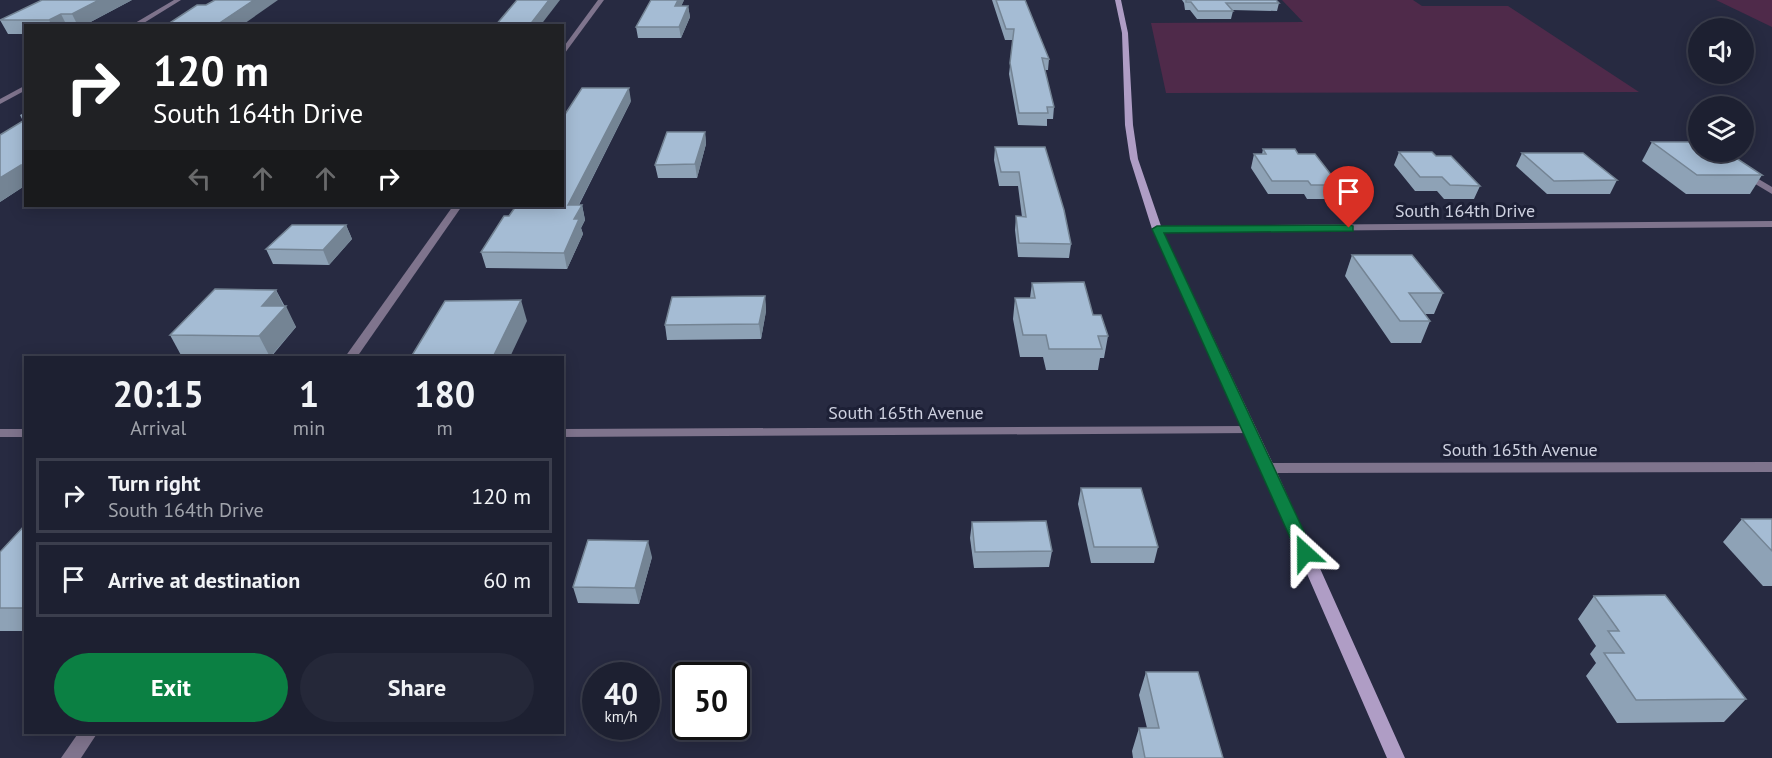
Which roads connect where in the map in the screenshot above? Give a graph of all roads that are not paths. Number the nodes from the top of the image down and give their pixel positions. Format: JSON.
{"nodes":[{"id":1,"x":178,"y":0,"type":"edge"},
{"id":2,"x":601,"y":0,"type":"edge"},
{"id":3,"x":1118,"y":0,"type":"edge"},
{"id":4,"x":136,"y":24,"type":"edge"},
{"id":5,"x":564,"y":53,"type":"edge"},
{"id":6,"x":24,"y":88,"type":"edge"},
{"id":7,"x":0,"y":102,"type":"edge"},
{"id":8,"x":1744,"y":174,"type":"edge"},
{"id":9,"x":1772,"y":190,"type":"edge"},
{"id":10,"x":457,"y":207,"type":"edge"},
{"id":11,"x":1772,"y":224,"type":"edge"},
{"id":12,"x":1157,"y":229,"type":"junction"},
{"id":13,"x":352,"y":356,"type":"edge"},
{"id":14,"x":1250,"y":430,"type":"junction"},
{"id":15,"x":0,"y":433,"type":"edge"},
{"id":16,"x":24,"y":433,"type":"edge"},
{"id":17,"x":564,"y":433,"type":"edge"},
{"id":18,"x":1772,"y":467,"type":"edge"},
{"id":19,"x":1268,"y":468,"type":"junction"},
{"id":20,"x":87,"y":734,"type":"edge"},
{"id":21,"x":70,"y":758,"type":"edge"},
{"id":22,"x":1396,"y":758,"type":"edge"}],
"edges":[{"from":1,"to":4,"type":"street"},
{"from":2,"to":5,"type":"street"},
{"from":3,"to":12,"type":"main road"},
{"from":6,"to":7,"type":"street"},
{"from":8,"to":9,"type":"street"},
{"from":10,"to":13,"type":"street"},
{"from":11,"to":12,"type":"street","name":"South 164th Drive"},
{"from":12,"to":14,"type":"main road"},
{"from":14,"to":17,"type":"street","name":"South 165th Avenue"},
{"from":14,"to":19,"type":"main road"},
{"from":15,"to":16,"type":"street"},
{"from":18,"to":19,"type":"street","name":"South 165th Avenue"},
{"from":19,"to":22,"type":"main road"},
{"from":20,"to":21,"type":"street"}]}
